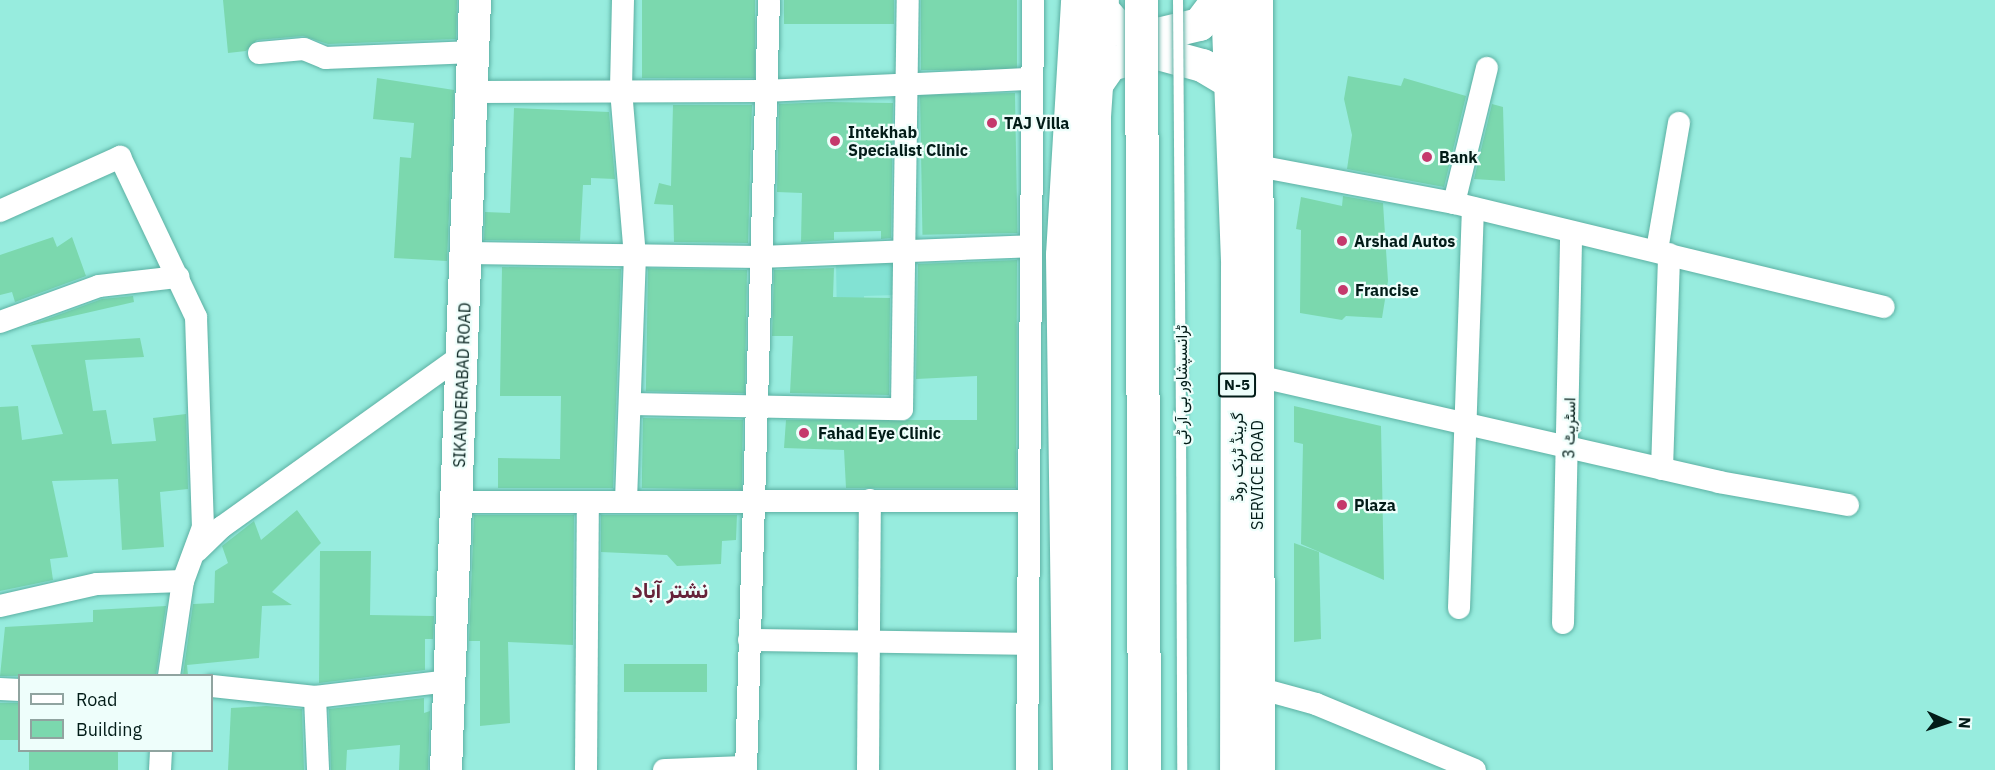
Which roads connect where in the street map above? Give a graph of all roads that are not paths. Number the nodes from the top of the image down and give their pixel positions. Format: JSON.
{"nodes":[{"id":1,"x":476,"y":0,"type":"edge"},
{"id":2,"x":623,"y":0,"type":"edge"},
{"id":3,"x":769,"y":0,"type":"edge"},
{"id":4,"x":908,"y":0,"type":"edge"},
{"id":5,"x":1033,"y":0,"type":"edge"},
{"id":6,"x":1141,"y":0,"type":"edge"},
{"id":7,"x":1178,"y":0,"type":"edge"},
{"id":8,"x":1217,"y":0,"type":"edge"},
{"id":9,"x":1227,"y":0,"type":"edge"},
{"id":10,"x":1257,"y":0,"type":"edge"},
{"id":11,"x":1093,"y":3,"type":"edge"},
{"id":12,"x":474,"y":52,"type":"junction"},
{"id":13,"x":259,"y":53,"type":"dead end"},
{"id":14,"x":1486,"y":68,"type":"dead end"},
{"id":15,"x":1032,"y":79,"type":"junction"},
{"id":16,"x":1227,"y":80,"type":"junction"},
{"id":17,"x":1096,"y":84,"type":"junction"},
{"id":18,"x":910,"y":85,"type":"junction"},
{"id":19,"x":621,"y":90,"type":"junction"},
{"id":20,"x":764,"y":91,"type":"junction"},
{"id":21,"x":472,"y":92,"type":"junction"},
{"id":22,"x":1679,"y":123,"type":"dead end"},
{"id":23,"x":1258,"y":166,"type":"junction"},
{"id":24,"x":1463,"y":205,"type":"junction"},
{"id":25,"x":0,"y":211,"type":"edge"},
{"id":26,"x":1571,"y":232,"type":"junction"},
{"id":27,"x":1029,"y":246,"type":"junction"},
{"id":28,"x":906,"y":251,"type":"junction"},
{"id":29,"x":1663,"y":252,"type":"junction"},
{"id":30,"x":467,"y":253,"type":"junction"},
{"id":31,"x":635,"y":255,"type":"junction"},
{"id":32,"x":760,"y":256,"type":"junction"},
{"id":33,"x":178,"y":278,"type":"junction"},
{"id":34,"x":1884,"y":307,"type":"dead end"},
{"id":35,"x":0,"y":322,"type":"edge"},
{"id":36,"x":462,"y":355,"type":"junction"},
{"id":37,"x":1257,"y":376,"type":"junction"},
{"id":38,"x":630,"y":404,"type":"junction"},
{"id":39,"x":756,"y":408,"type":"junction"},
{"id":40,"x":1468,"y":425,"type":"junction"},
{"id":41,"x":1569,"y":448,"type":"junction"},
{"id":42,"x":1662,"y":469,"type":"junction"},
{"id":43,"x":626,"y":499,"type":"junction"},
{"id":44,"x":755,"y":500,"type":"junction"},
{"id":45,"x":870,"y":500,"type":"junction"},
{"id":46,"x":1027,"y":501,"type":"junction"},
{"id":47,"x":458,"y":502,"type":"junction"},
{"id":48,"x":588,"y":503,"type":"junction"},
{"id":49,"x":1848,"y":505,"type":"dead end"},
{"id":50,"x":194,"y":555,"type":"junction"},
{"id":51,"x":183,"y":581,"type":"junction"},
{"id":52,"x":0,"y":606,"type":"edge"},
{"id":53,"x":1460,"y":608,"type":"dead end"},
{"id":54,"x":1563,"y":623,"type":"dead end"},
{"id":55,"x":749,"y":640,"type":"junction"},
{"id":56,"x":869,"y":642,"type":"junction"},
{"id":57,"x":1027,"y":644,"type":"junction"},
{"id":58,"x":169,"y":674,"type":"edge"},
{"id":59,"x":450,"y":681,"type":"junction"},
{"id":60,"x":213,"y":686,"type":"edge"},
{"id":61,"x":1258,"y":688,"type":"junction"},
{"id":62,"x":0,"y":689,"type":"edge"},
{"id":63,"x":18,"y":690,"type":"edge"},
{"id":64,"x":315,"y":697,"type":"junction"},
{"id":65,"x":161,"y":752,"type":"edge"},
{"id":66,"x":746,"y":768,"type":"edge"},
{"id":67,"x":159,"y":770,"type":"edge"},
{"id":68,"x":318,"y":770,"type":"edge"},
{"id":69,"x":446,"y":770,"type":"edge"},
{"id":70,"x":586,"y":770,"type":"edge"},
{"id":71,"x":664,"y":770,"type":"edge"},
{"id":72,"x":868,"y":770,"type":"edge"},
{"id":73,"x":1028,"y":770,"type":"edge"},
{"id":74,"x":1069,"y":770,"type":"edge"},
{"id":75,"x":1094,"y":770,"type":"edge"},
{"id":76,"x":1144,"y":770,"type":"edge"},
{"id":77,"x":1182,"y":770,"type":"edge"},
{"id":78,"x":1236,"y":770,"type":"edge"},
{"id":79,"x":1259,"y":770,"type":"edge"},
{"id":80,"x":1475,"y":770,"type":"edge"}],
"edges":[{"from":1,"to":12,"type":"street","name":"SIKANDERABAD ROAD"},
{"from":2,"to":19,"type":"street"},
{"from":3,"to":20,"type":"street"},
{"from":4,"to":18,"type":"street"},
{"from":5,"to":15,"type":"street"},
{"from":6,"to":76,"type":"highway","bridge":true},
{"from":7,"to":77,"type":"lane","name":"ٹرانسپشاور بی آر ٹی","bridge":true},
{"from":8,"to":11,"type":"highway"},
{"from":9,"to":16,"type":"highway","name":"گرینڈ ٹرنک روڈ","number":"N-5"},
{"from":10,"to":23,"type":"street","name":"SERVICE ROAD"},
{"from":11,"to":17,"type":"highway"},
{"from":11,"to":74,"type":"street"},
{"from":12,"to":13,"type":"street"},
{"from":12,"to":21,"type":"street","name":"SIKANDERABAD ROAD"},
{"from":14,"to":24,"type":"street"},
{"from":15,"to":18,"type":"street"},
{"from":15,"to":27,"type":"street"},
{"from":16,"to":17,"type":"highway"},
{"from":16,"to":78,"type":"highway","name":"گرینڈ ٹرنک روڈ","number":"N-5"},
{"from":17,"to":75,"type":"highway"},
{"from":18,"to":20,"type":"street"},
{"from":18,"to":28,"type":"street"},
{"from":19,"to":20,"type":"street"},
{"from":19,"to":21,"type":"street"},
{"from":19,"to":31,"type":"street"},
{"from":20,"to":32,"type":"street"},
{"from":21,"to":30,"type":"street","name":"SIKANDERABAD ROAD"},
{"from":22,"to":29,"type":"street"},
{"from":23,"to":24,"type":"street"},
{"from":23,"to":37,"type":"street","name":"SERVICE ROAD"},
{"from":24,"to":26,"type":"street"},
{"from":24,"to":40,"type":"street"},
{"from":25,"to":33,"type":"street"},
{"from":26,"to":29,"type":"street"},
{"from":26,"to":41,"type":"street","name":"اسٹریٹ 3"},
{"from":27,"to":28,"type":"street"},
{"from":27,"to":46,"type":"street"},
{"from":28,"to":32,"type":"street"},
{"from":28,"to":39,"type":"street"},
{"from":29,"to":34,"type":"street"},
{"from":29,"to":42,"type":"street"},
{"from":30,"to":31,"type":"street"},
{"from":30,"to":36,"type":"street","name":"SIKANDERABAD ROAD"},
{"from":31,"to":32,"type":"street"},
{"from":31,"to":38,"type":"street"},
{"from":32,"to":39,"type":"street"},
{"from":33,"to":35,"type":"street"},
{"from":33,"to":50,"type":"street"},
{"from":36,"to":47,"type":"street","name":"SIKANDERABAD ROAD"},
{"from":36,"to":50,"type":"street"},
{"from":37,"to":40,"type":"street"},
{"from":37,"to":61,"type":"street","name":"SERVICE ROAD"},
{"from":38,"to":39,"type":"street"},
{"from":38,"to":43,"type":"street"},
{"from":39,"to":44,"type":"street"},
{"from":40,"to":41,"type":"street"},
{"from":40,"to":53,"type":"street"},
{"from":41,"to":42,"type":"street"},
{"from":41,"to":54,"type":"street","name":"اسٹریٹ 3"},
{"from":42,"to":49,"type":"street"},
{"from":43,"to":44,"type":"street"},
{"from":43,"to":48,"type":"street"},
{"from":44,"to":45,"type":"street"},
{"from":44,"to":55,"type":"street"},
{"from":45,"to":46,"type":"street"},
{"from":45,"to":56,"type":"street"},
{"from":46,"to":57,"type":"street"},
{"from":47,"to":48,"type":"street"},
{"from":47,"to":59,"type":"street","name":"SIKANDERABAD ROAD"},
{"from":48,"to":70,"type":"street"},
{"from":50,"to":51,"type":"street"},
{"from":51,"to":52,"type":"street"},
{"from":51,"to":58,"type":"street"},
{"from":55,"to":56,"type":"street"},
{"from":55,"to":66,"type":"street"},
{"from":56,"to":57,"type":"street"},
{"from":56,"to":72,"type":"street"},
{"from":57,"to":73,"type":"street"},
{"from":59,"to":64,"type":"street"},
{"from":59,"to":69,"type":"street","name":"SIKANDERABAD ROAD"},
{"from":60,"to":64,"type":"street"},
{"from":61,"to":79,"type":"street","name":"SERVICE ROAD"},
{"from":61,"to":80,"type":"street"},
{"from":62,"to":63,"type":"street"},
{"from":64,"to":68,"type":"street"},
{"from":65,"to":67,"type":"street"},
{"from":66,"to":71,"type":"street"}]}
